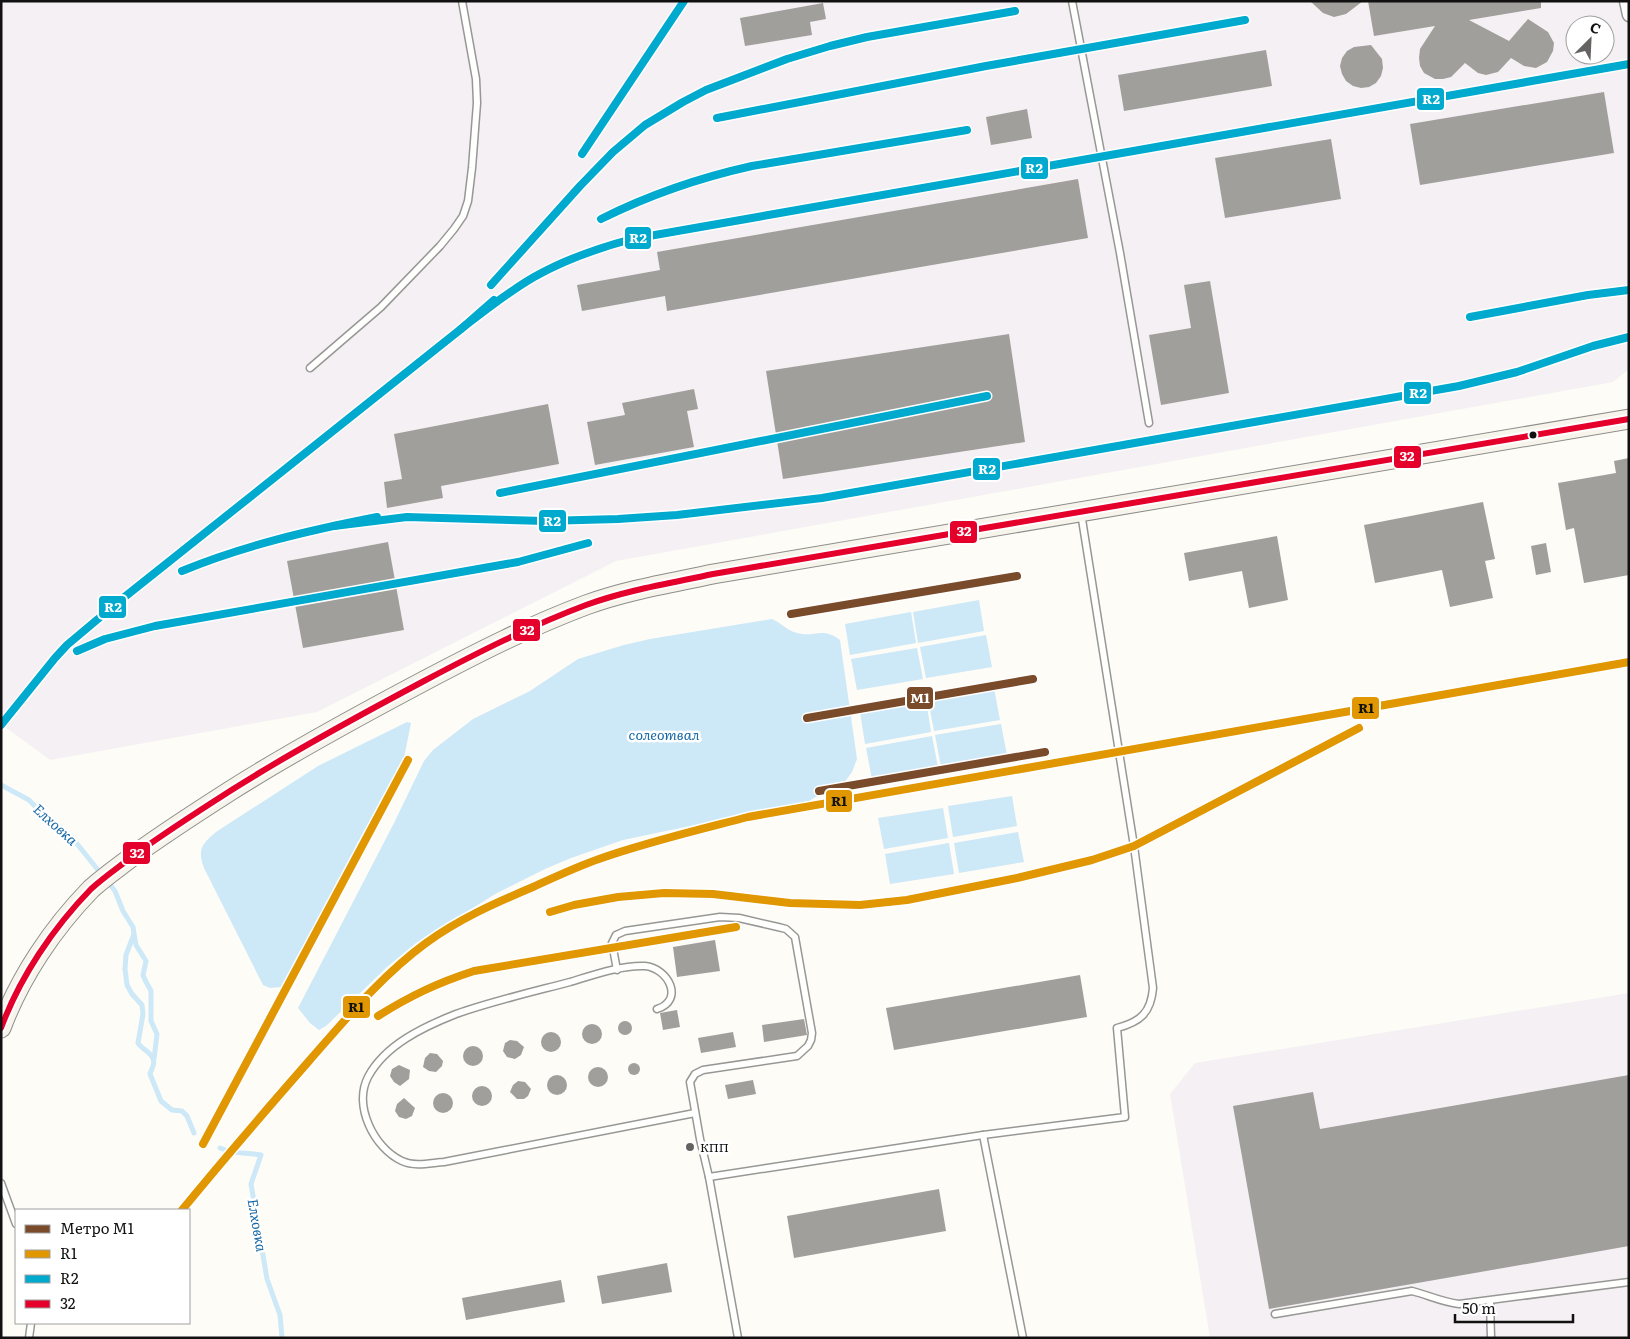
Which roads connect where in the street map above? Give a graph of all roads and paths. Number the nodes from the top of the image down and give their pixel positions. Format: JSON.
{"nodes":[{"id":1,"x":462,"y":1,"type":"edge"},
{"id":2,"x":1072,"y":1,"type":"edge"},
{"id":3,"x":1626,"y":1,"type":"edge"},
{"id":4,"x":1629,"y":15,"type":"edge"},
{"id":5,"x":310,"y":368,"type":"dead end"},
{"id":6,"x":1629,"y":419,"type":"edge"},
{"id":7,"x":1149,"y":423,"type":"dead end"},
{"id":8,"x":1081,"y":512,"type":"junction"},
{"id":9,"x":617,"y":970,"type":"junction"},
{"id":10,"x":657,"y":1009,"type":"dead end"},
{"id":11,"x":1,"y":1028,"type":"edge"},
{"id":12,"x":695,"y":1113,"type":"junction"},
{"id":13,"x":983,"y":1135,"type":"junction"},
{"id":14,"x":710,"y":1177,"type":"junction"},
{"id":15,"x":1,"y":1183,"type":"edge"},
{"id":16,"x":15,"y":1221,"type":"edge"},
{"id":17,"x":1629,"y":1282,"type":"edge"},
{"id":18,"x":1490,"y":1301,"type":"junction"},
{"id":19,"x":1274,"y":1314,"type":"dead end"},
{"id":20,"x":31,"y":1324,"type":"edge"},
{"id":21,"x":29,"y":1338,"type":"edge"},
{"id":22,"x":738,"y":1338,"type":"edge"},
{"id":23,"x":1023,"y":1338,"type":"edge"},
{"id":24,"x":1491,"y":1338,"type":"edge"}],
"edges":[{"from":1,"to":5,"type":"lane"},
{"from":2,"to":7,"type":"lane"},
{"from":3,"to":4,"type":"street"},
{"from":6,"to":8,"type":"main road"},
{"from":8,"to":11,"type":"main road"},
{"from":8,"to":13,"type":"lane"},
{"from":9,"to":10,"type":"lane"},
{"from":9,"to":12,"type":"lane"},
{"from":9,"to":12,"type":"lane"},
{"from":12,"to":14,"type":"lane"},
{"from":13,"to":14,"type":"lane"},
{"from":13,"to":23,"type":"lane"},
{"from":14,"to":22,"type":"lane"},
{"from":15,"to":16,"type":"lane"},
{"from":17,"to":18,"type":"lane"},
{"from":18,"to":19,"type":"lane"},
{"from":18,"to":24,"type":"lane"},
{"from":20,"to":21,"type":"lane"}]}
